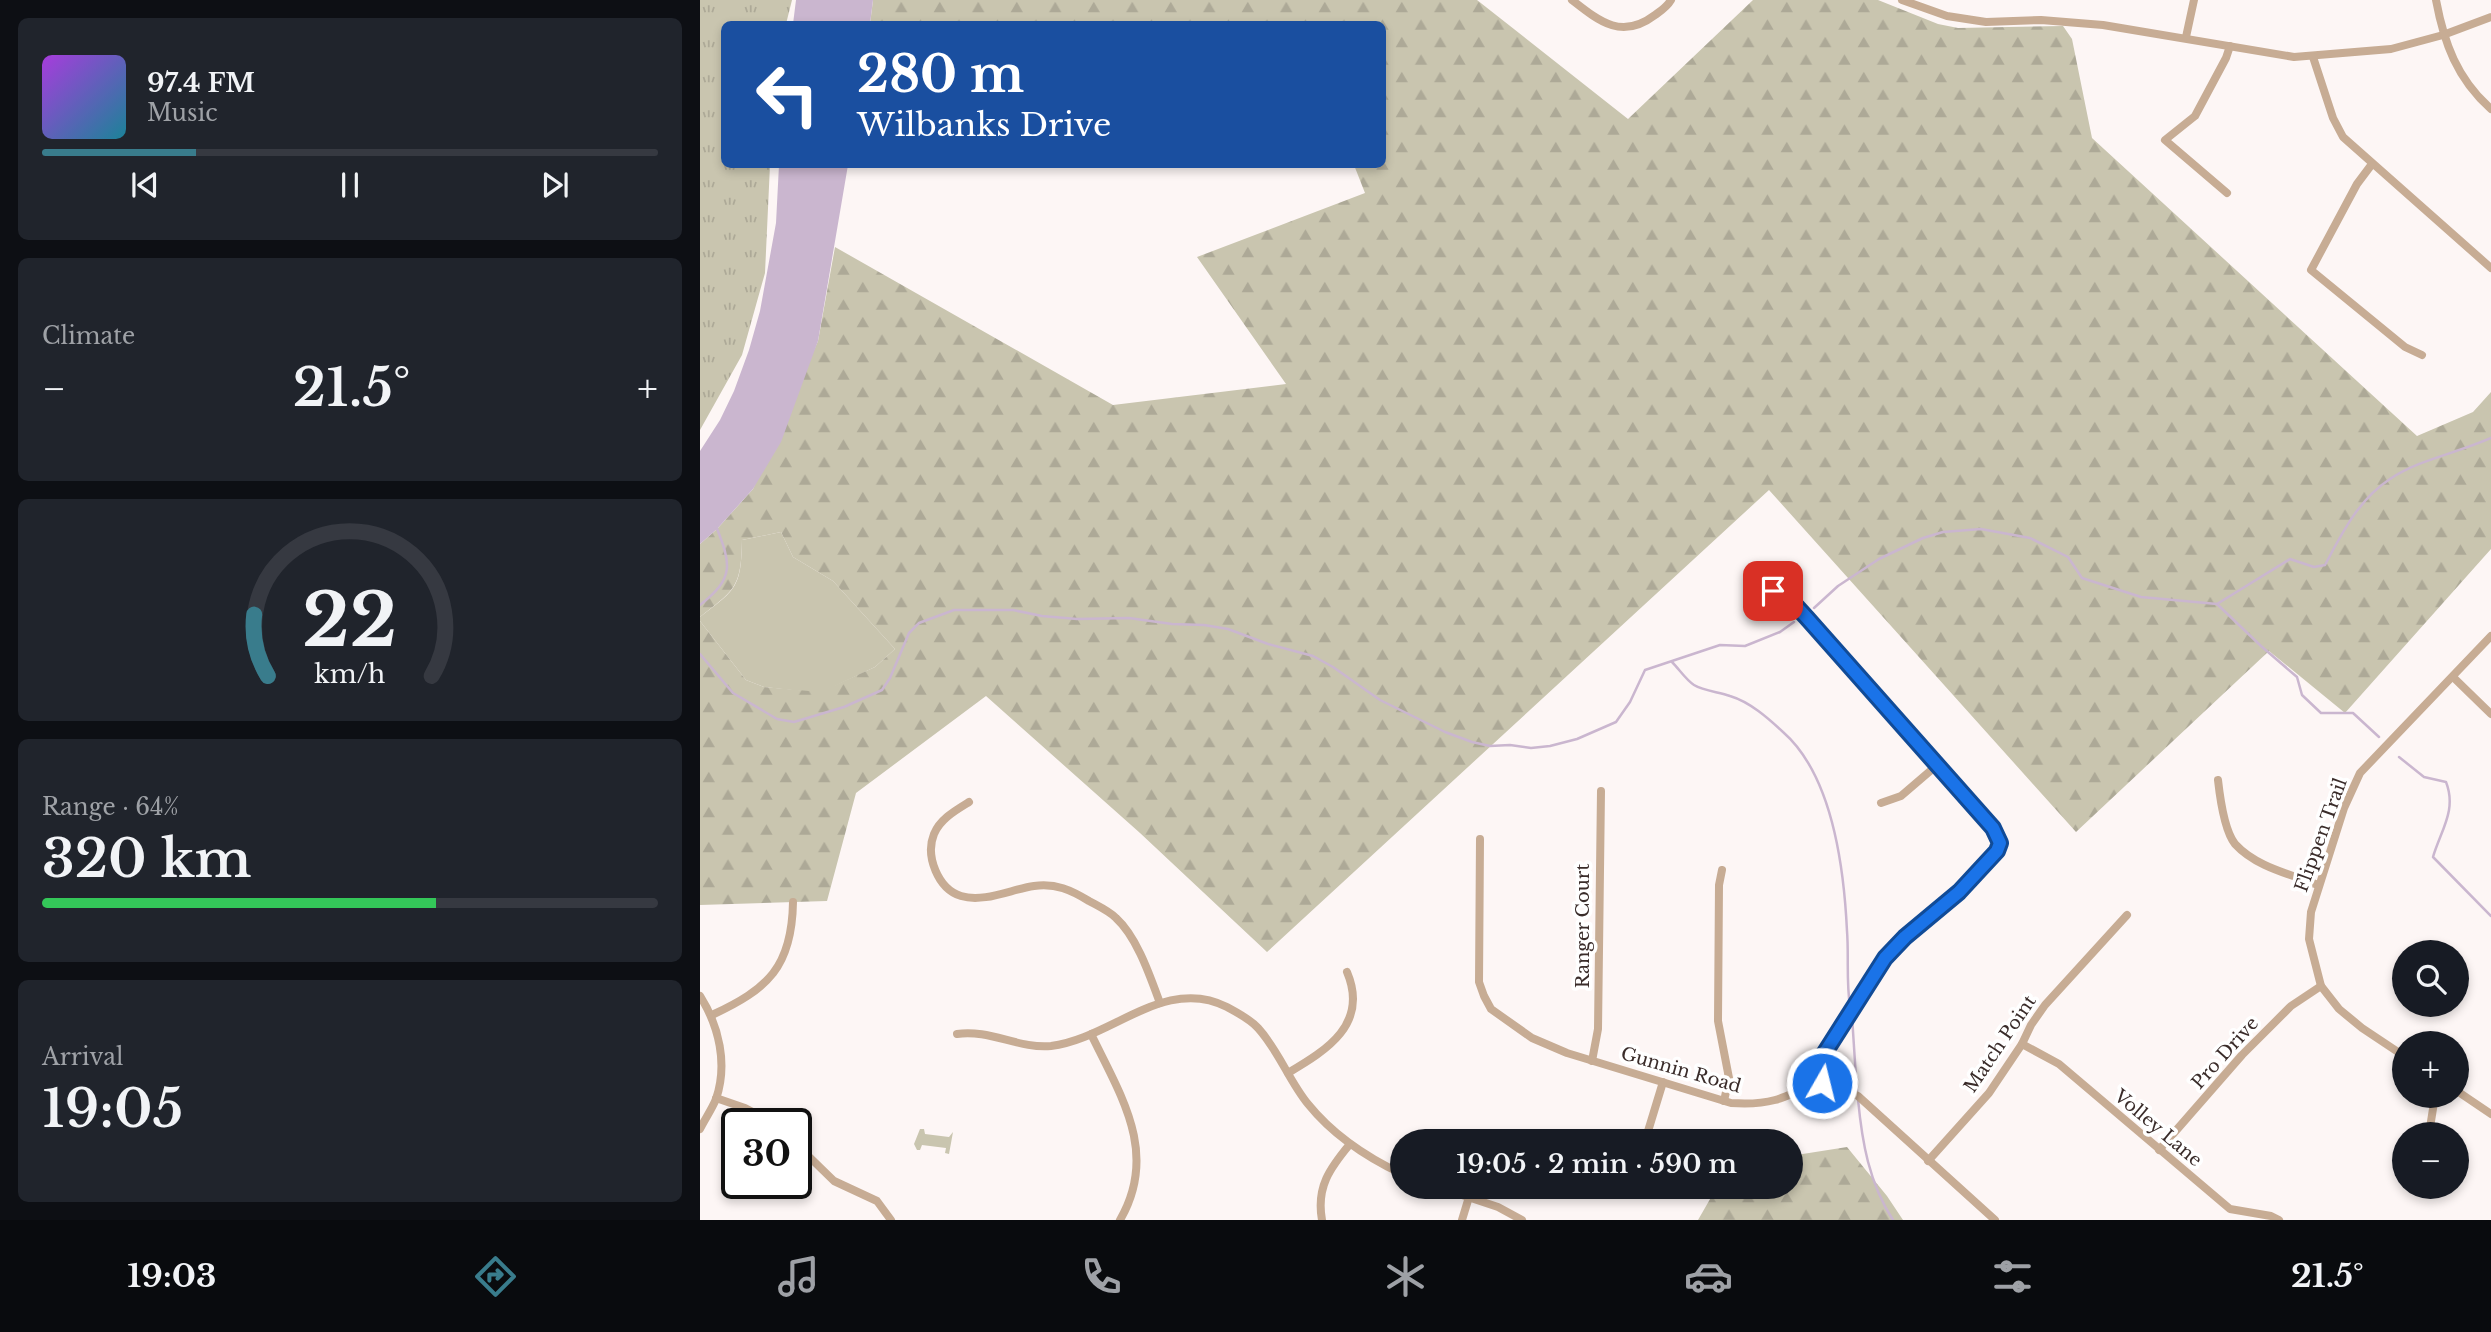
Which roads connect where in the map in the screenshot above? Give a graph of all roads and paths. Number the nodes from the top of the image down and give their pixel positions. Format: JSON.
{"nodes":[{"id":1,"x":1572,"y":0,"type":"edge"},
{"id":2,"x":1671,"y":0,"type":"edge"},
{"id":3,"x":1902,"y":0,"type":"edge"},
{"id":4,"x":2194,"y":0,"type":"edge"},
{"id":5,"x":2436,"y":0,"type":"edge"},
{"id":6,"x":2491,"y":17,"type":"edge"},
{"id":7,"x":2443,"y":36,"type":"junction"},
{"id":8,"x":2186,"y":37,"type":"junction"},
{"id":9,"x":2230,"y":46,"type":"junction"},
{"id":10,"x":2313,"y":57,"type":"junction"},
{"id":11,"x":2491,"y":109,"type":"edge"},
{"id":12,"x":2372,"y":164,"type":"junction"},
{"id":13,"x":2227,"y":193,"type":"dead end"},
{"id":14,"x":2491,"y":268,"type":"edge"},
{"id":15,"x":2422,"y":355,"type":"dead end"},
{"id":16,"x":1773,"y":591,"type":"dead end"},
{"id":17,"x":2491,"y":636,"type":"edge"},
{"id":18,"x":2453,"y":677,"type":"junction"},
{"id":19,"x":2491,"y":714,"type":"edge"},
{"id":20,"x":1936,"y":766,"type":"junction"},
{"id":21,"x":2218,"y":780,"type":"dead end"},
{"id":22,"x":1601,"y":791,"type":"dead end"},
{"id":23,"x":969,"y":802,"type":"dead end"},
{"id":24,"x":1881,"y":803,"type":"dead end"},
{"id":25,"x":1480,"y":839,"type":"dead end"},
{"id":26,"x":1722,"y":870,"type":"dead end"},
{"id":27,"x":2318,"y":885,"type":"junction"},
{"id":28,"x":793,"y":902,"type":"dead end"},
{"id":29,"x":2127,"y":915,"type":"dead end"},
{"id":30,"x":1347,"y":972,"type":"dead end"},
{"id":31,"x":2321,"y":986,"type":"junction"},
{"id":32,"x":700,"y":996,"type":"edge"},
{"id":33,"x":1160,"y":1003,"type":"junction"},
{"id":34,"x":712,"y":1015,"type":"junction"},
{"id":35,"x":957,"y":1034,"type":"dead end"},
{"id":36,"x":1090,"y":1034,"type":"junction"},
{"id":37,"x":2022,"y":1044,"type":"junction"},
{"id":38,"x":2392,"y":1047,"type":"edge"},
{"id":39,"x":1592,"y":1061,"type":"junction"},
{"id":40,"x":1288,"y":1073,"type":"junction"},
{"id":41,"x":1663,"y":1082,"type":"junction"},
{"id":42,"x":1822,"y":1083,"type":"junction"},
{"id":43,"x":716,"y":1098,"type":"junction"},
{"id":44,"x":2469,"y":1099,"type":"edge"},
{"id":45,"x":1724,"y":1101,"type":"junction"},
{"id":46,"x":745,"y":1108,"type":"edge"},
{"id":47,"x":2491,"y":1114,"type":"edge"},
{"id":48,"x":700,"y":1129,"type":"edge"},
{"id":49,"x":1648,"y":1129,"type":"edge"},
{"id":50,"x":1350,"y":1144,"type":"junction"},
{"id":51,"x":2159,"y":1150,"type":"junction"},
{"id":52,"x":812,"y":1160,"type":"edge"},
{"id":53,"x":1928,"y":1161,"type":"junction"},
{"id":54,"x":1390,"y":1167,"type":"edge"},
{"id":55,"x":1468,"y":1199,"type":"edge"},
{"id":56,"x":1475,"y":1199,"type":"edge"},
{"id":57,"x":891,"y":1220,"type":"edge"},
{"id":58,"x":1120,"y":1220,"type":"edge"},
{"id":59,"x":1322,"y":1220,"type":"edge"},
{"id":60,"x":1462,"y":1220,"type":"edge"},
{"id":61,"x":1522,"y":1220,"type":"edge"},
{"id":62,"x":1995,"y":1220,"type":"edge"},
{"id":63,"x":2279,"y":1220,"type":"edge"}],
"edges":[{"from":1,"to":2,"type":"street"},
{"from":3,"to":8,"type":"street"},
{"from":4,"to":8,"type":"street"},
{"from":5,"to":7,"type":"street"},
{"from":6,"to":7,"type":"street"},
{"from":7,"to":10,"type":"street"},
{"from":7,"to":11,"type":"street"},
{"from":8,"to":9,"type":"street"},
{"from":9,"to":10,"type":"street"},
{"from":9,"to":13,"type":"street"},
{"from":10,"to":12,"type":"street"},
{"from":12,"to":14,"type":"street"},
{"from":12,"to":15,"type":"street"},
{"from":16,"to":20,"type":"street"},
{"from":17,"to":18,"type":"street","name":"Flippen Trail"},
{"from":18,"to":19,"type":"street"},
{"from":18,"to":27,"type":"street","name":"Flippen Trail"},
{"from":20,"to":24,"type":"street"},
{"from":20,"to":42,"type":"street"},
{"from":21,"to":27,"type":"street"},
{"from":22,"to":39,"type":"street","name":"Ranger Court"},
{"from":23,"to":33,"type":"street"},
{"from":25,"to":39,"type":"street","name":"Gunnin Road"},
{"from":26,"to":45,"type":"street"},
{"from":27,"to":31,"type":"street","name":"Flippen Trail"},
{"from":28,"to":34,"type":"street"},
{"from":29,"to":37,"type":"street","name":"Match Point"},
{"from":30,"to":40,"type":"street"},
{"from":31,"to":38,"type":"street","name":"Flippen Trail"},
{"from":31,"to":51,"type":"street","name":"Pro Drive"},
{"from":32,"to":34,"type":"street"},
{"from":33,"to":36,"type":"street"},
{"from":33,"to":40,"type":"street"},
{"from":34,"to":43,"type":"street"},
{"from":35,"to":36,"type":"street"},
{"from":36,"to":58,"type":"street"},
{"from":37,"to":51,"type":"street","name":"Volley Lane"},
{"from":37,"to":53,"type":"street","name":"Match Point"},
{"from":39,"to":41,"type":"street","name":"Gunnin Road"},
{"from":40,"to":50,"type":"street"},
{"from":41,"to":45,"type":"street","name":"Gunnin Road"},
{"from":41,"to":49,"type":"street"},
{"from":42,"to":45,"type":"street","name":"Gunnin Road"},
{"from":42,"to":53,"type":"street"},
{"from":43,"to":46,"type":"street"},
{"from":43,"to":48,"type":"street"},
{"from":44,"to":47,"type":"street"},
{"from":50,"to":54,"type":"street"},
{"from":50,"to":59,"type":"street"},
{"from":51,"to":63,"type":"street","name":"Volley Lane"},
{"from":52,"to":57,"type":"street"},
{"from":53,"to":62,"type":"street"},
{"from":55,"to":60,"type":"street"},
{"from":56,"to":61,"type":"street"}]}
